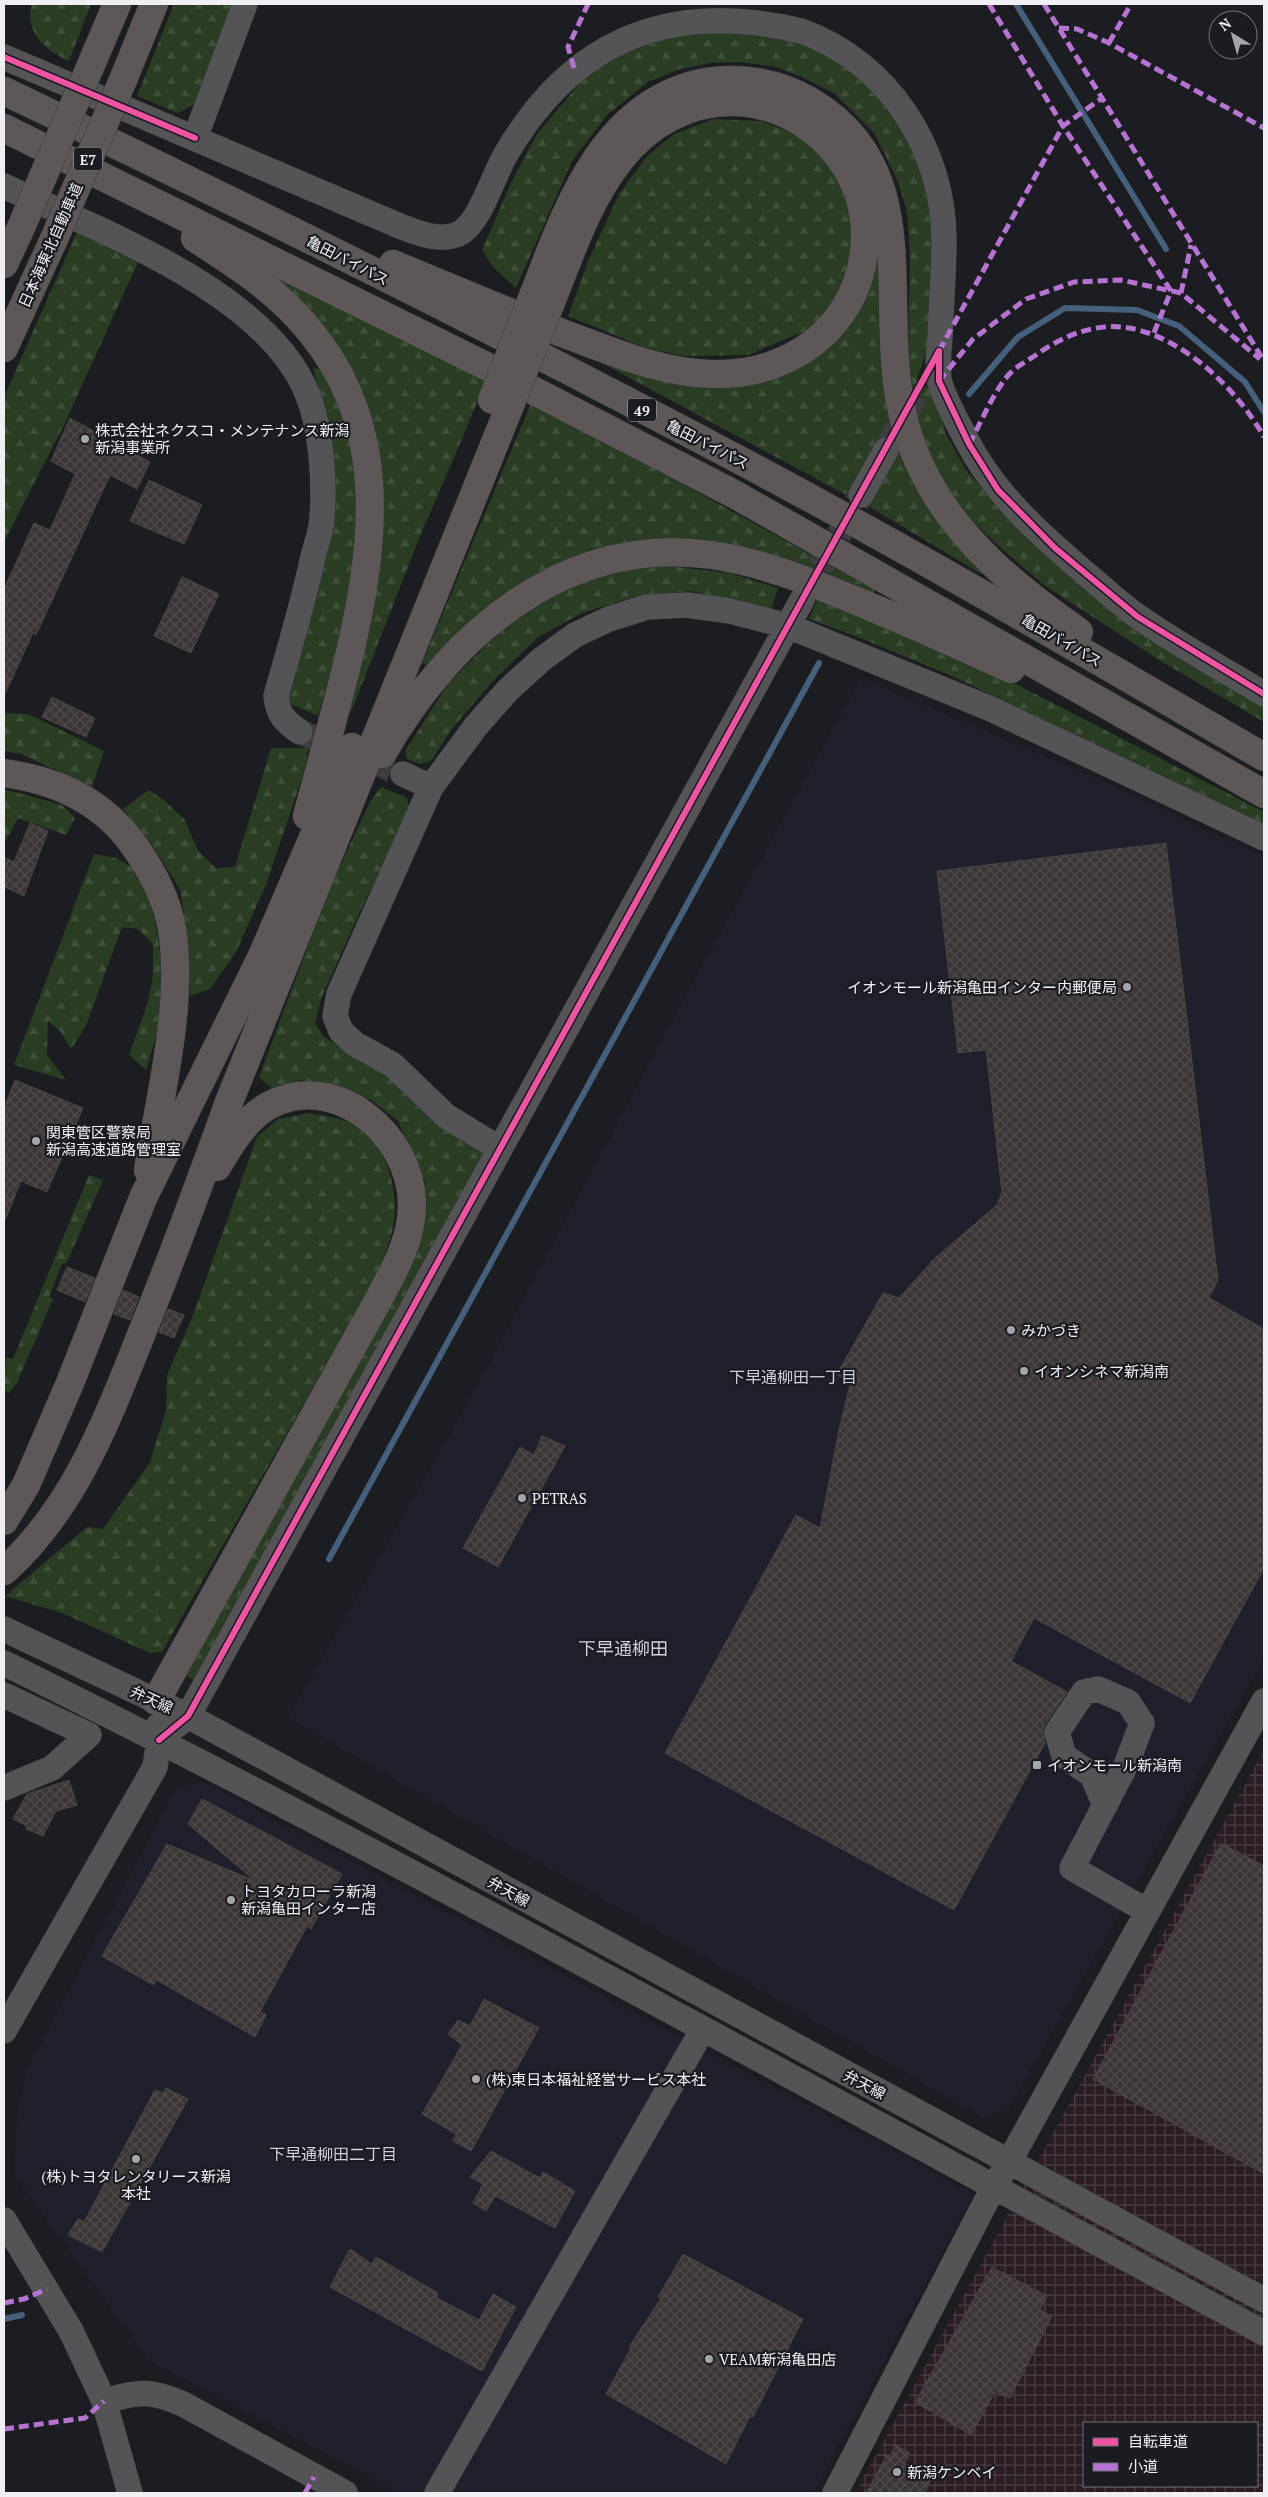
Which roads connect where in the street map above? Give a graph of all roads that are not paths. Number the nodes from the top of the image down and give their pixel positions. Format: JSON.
{"nodes":[{"id":1,"x":117,"y":4,"type":"edge"},
{"id":2,"x":154,"y":4,"type":"edge"},
{"id":3,"x":245,"y":4,"type":"edge"},
{"id":4,"x":4,"y":57,"type":"edge"},
{"id":5,"x":4,"y":91,"type":"edge"},
{"id":6,"x":4,"y":128,"type":"edge"},
{"id":7,"x":4,"y":138,"type":"edge"},
{"id":8,"x":195,"y":138,"type":"junction"},
{"id":9,"x":195,"y":182,"type":"junction"},
{"id":10,"x":4,"y":186,"type":"edge"},
{"id":11,"x":4,"y":264,"type":"edge"},
{"id":12,"x":542,"y":301,"type":"junction"},
{"id":13,"x":4,"y":348,"type":"edge"},
{"id":14,"x":940,"y":351,"type":"junction"},
{"id":15,"x":921,"y":385,"type":"tunnel mouth"},
{"id":16,"x":501,"y":404,"type":"junction"},
{"id":17,"x":886,"y":450,"type":"tunnel mouth"},
{"id":18,"x":861,"y":495,"type":"tunnel mouth"},
{"id":19,"x":802,"y":600,"type":"tunnel mouth"},
{"id":20,"x":788,"y":626,"type":"junction"},
{"id":21,"x":1264,"y":694,"type":"edge"},
{"id":22,"x":300,"y":732,"type":"tunnel mouth"},
{"id":23,"x":1264,"y":746,"type":"edge"},
{"id":24,"x":1196,"y":755,"type":"junction"},
{"id":25,"x":1264,"y":758,"type":"edge"},
{"id":26,"x":4,"y":773,"type":"edge"},
{"id":27,"x":403,"y":774,"type":"tunnel mouth"},
{"id":28,"x":431,"y":787,"type":"junction"},
{"id":29,"x":1264,"y":794,"type":"edge"},
{"id":30,"x":1264,"y":838,"type":"edge"},
{"id":31,"x":328,"y":856,"type":"junction"},
{"id":32,"x":282,"y":909,"type":"junction"},
{"id":33,"x":500,"y":1149,"type":"junction"},
{"id":34,"x":143,"y":1198,"type":"junction"},
{"id":35,"x":188,"y":1216,"type":"junction"},
{"id":36,"x":4,"y":1521,"type":"edge"},
{"id":37,"x":8,"y":1568,"type":"edge"},
{"id":38,"x":4,"y":1629,"type":"edge"},
{"id":39,"x":4,"y":1663,"type":"edge"},
{"id":40,"x":4,"y":1695,"type":"edge"},
{"id":41,"x":156,"y":1701,"type":"junction"},
{"id":42,"x":1264,"y":1701,"type":"edge"},
{"id":43,"x":188,"y":1716,"type":"junction"},
{"id":44,"x":159,"y":1740,"type":"junction"},
{"id":45,"x":4,"y":1788,"type":"edge"},
{"id":46,"x":1105,"y":1805,"type":"dead end"},
{"id":47,"x":1148,"y":1911,"type":"junction"},
{"id":48,"x":704,"y":2029,"type":"junction"},
{"id":49,"x":4,"y":2031,"type":"edge"},
{"id":50,"x":1010,"y":2162,"type":"junction"},
{"id":51,"x":993,"y":2188,"type":"junction"},
{"id":52,"x":4,"y":2220,"type":"edge"},
{"id":53,"x":1264,"y":2300,"type":"edge"},
{"id":54,"x":1264,"y":2333,"type":"edge"},
{"id":55,"x":104,"y":2400,"type":"junction"},
{"id":56,"x":130,"y":2493,"type":"edge"},
{"id":57,"x":344,"y":2493,"type":"edge"},
{"id":58,"x":437,"y":2493,"type":"edge"},
{"id":59,"x":835,"y":2493,"type":"edge"}],
"edges":[{"from":1,"to":11,"type":"highway","number":"E7","bridge":true},
{"from":2,"to":13,"type":"highway","name":"日本海東北自動車道","number":"E7","bridge":true},
{"from":3,"to":8,"type":"street"},
{"from":4,"to":8,"type":"street"},
{"from":5,"to":9,"type":"highway","name":"亀田バイパス","number":"49"},
{"from":6,"to":24,"type":"highway","number":"49"},
{"from":7,"to":32,"type":"highway"},
{"from":8,"to":14,"type":"street"},
{"from":9,"to":12,"type":"highway"},
{"from":9,"to":25,"type":"highway","name":"亀田バイパス","number":"49"},
{"from":10,"to":22,"type":"street"},
{"from":12,"to":16,"type":"highway","bridge":true},
{"from":12,"to":23,"type":"highway"},
{"from":14,"to":15,"type":"street"},
{"from":14,"to":21,"type":"street"},
{"from":16,"to":31,"type":"highway"},
{"from":16,"to":32,"type":"highway"},
{"from":17,"to":18,"type":"street"},
{"from":19,"to":20,"type":"street"},
{"from":20,"to":28,"type":"street"},
{"from":20,"to":30,"type":"street"},
{"from":20,"to":33,"type":"street"},
{"from":24,"to":29,"type":"highway","number":"49"},
{"from":24,"to":31,"type":"highway"},
{"from":26,"to":34,"type":"highway"},
{"from":27,"to":28,"type":"street"},
{"from":28,"to":33,"type":"street"},
{"from":31,"to":35,"type":"highway"},
{"from":32,"to":34,"type":"highway"},
{"from":33,"to":43,"type":"street"},
{"from":34,"to":36,"type":"highway"},
{"from":35,"to":37,"type":"highway"},
{"from":35,"to":41,"type":"highway"},
{"from":38,"to":41,"type":"street","name":"弁天線"},
{"from":39,"to":44,"type":"street","name":"弁天線"},
{"from":40,"to":45,"type":"street"},
{"from":41,"to":43,"type":"street","name":"弁天線"},
{"from":41,"to":44,"type":"street"},
{"from":42,"to":47,"type":"street"},
{"from":43,"to":44,"type":"street"},
{"from":43,"to":50,"type":"street","name":"弁天線"},
{"from":44,"to":48,"type":"street","name":"弁天線"},
{"from":44,"to":49,"type":"street"},
{"from":46,"to":47,"type":"street"},
{"from":47,"to":50,"type":"street"},
{"from":48,"to":51,"type":"street","name":"弁天線"},
{"from":48,"to":58,"type":"street"},
{"from":50,"to":51,"type":"street"},
{"from":50,"to":53,"type":"street","name":"弁天線"},
{"from":51,"to":54,"type":"street","name":"弁天線"},
{"from":51,"to":59,"type":"street"},
{"from":52,"to":55,"type":"street"},
{"from":55,"to":56,"type":"street"},
{"from":55,"to":57,"type":"street"}]}
